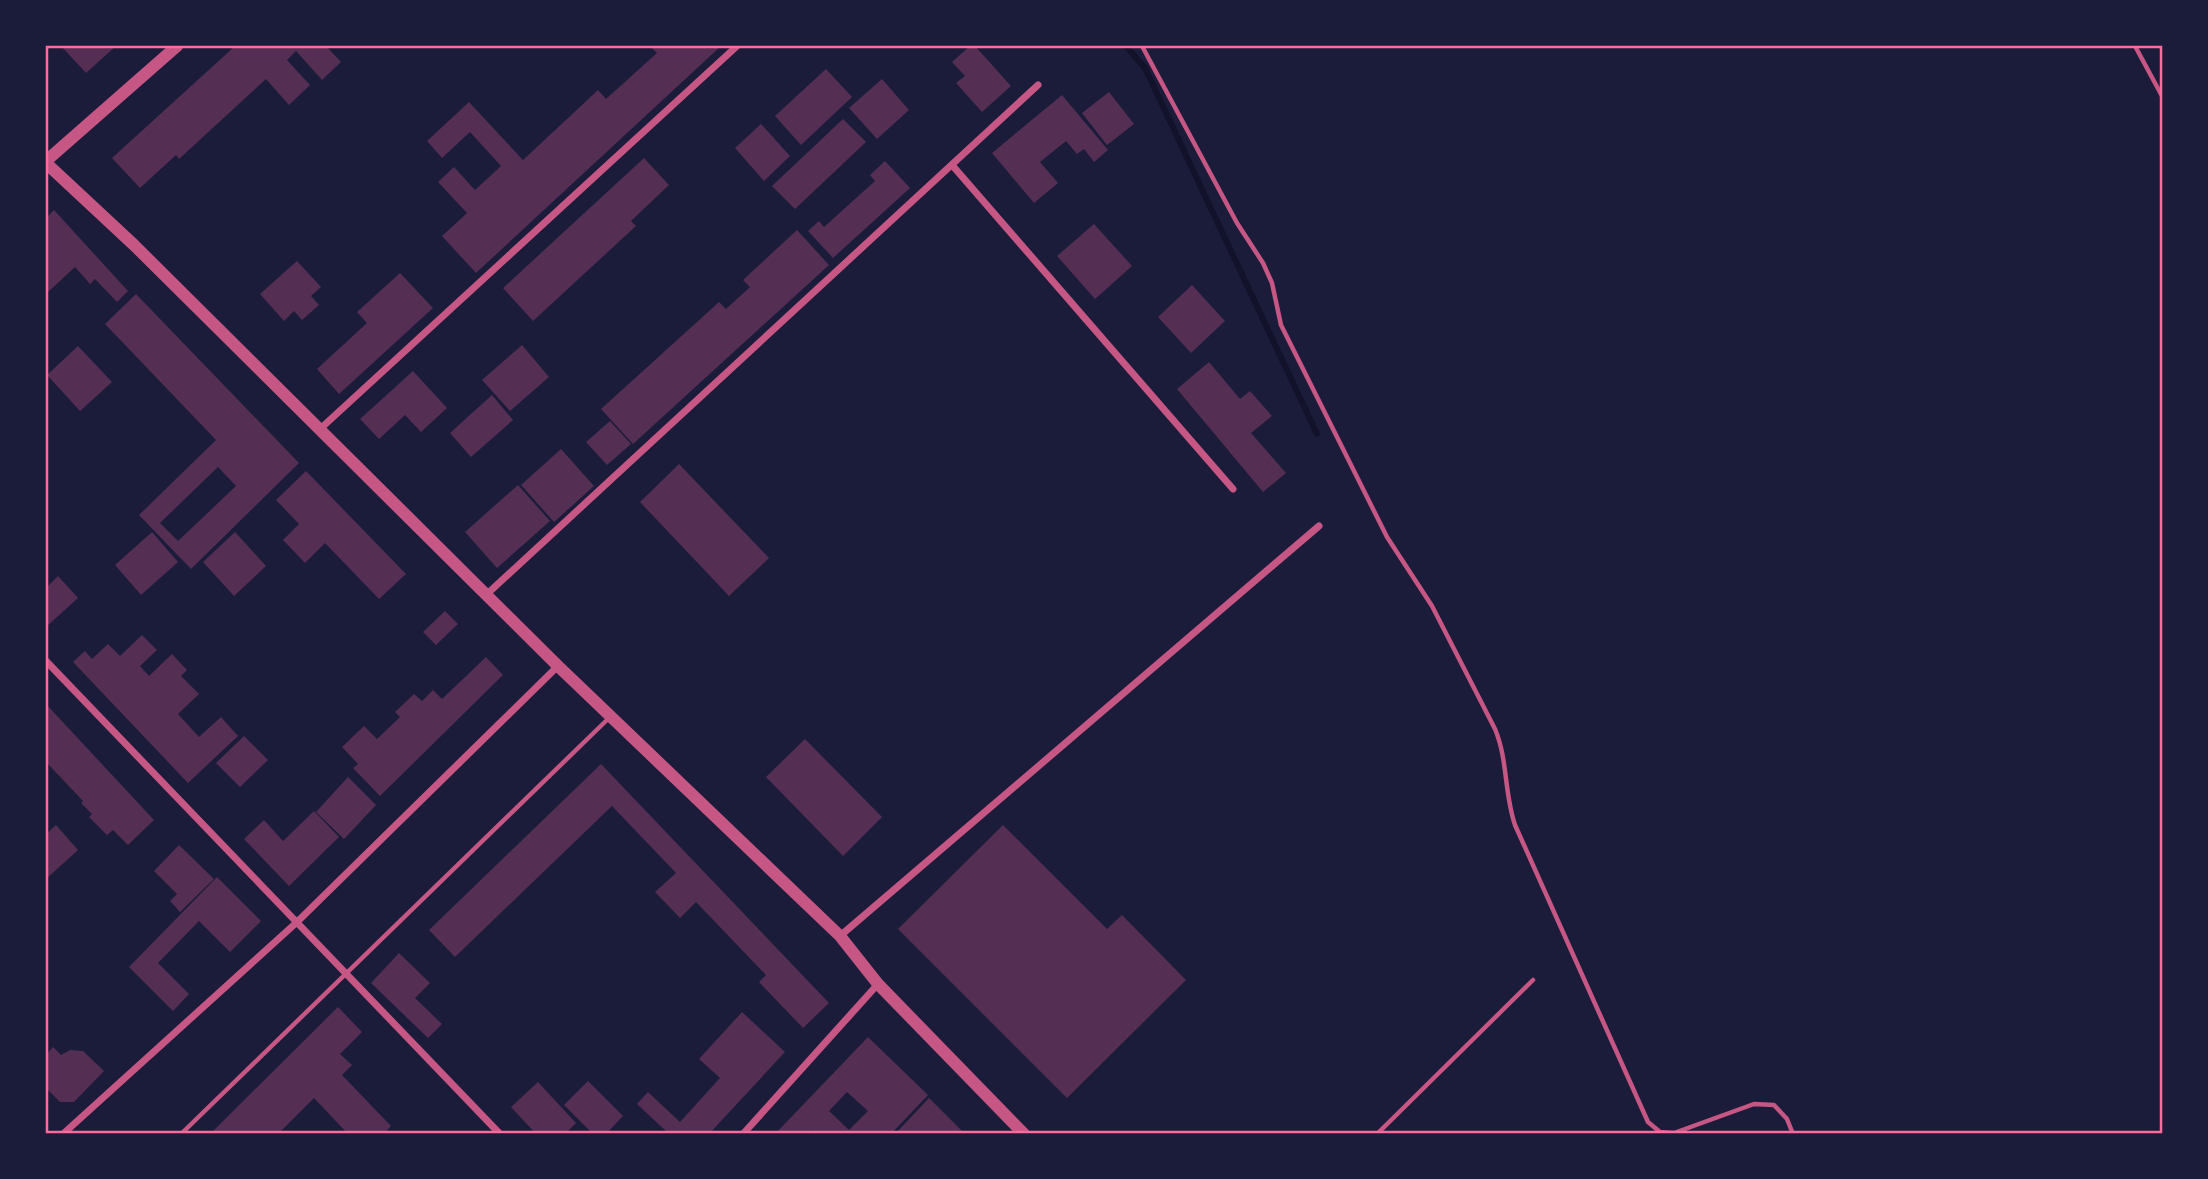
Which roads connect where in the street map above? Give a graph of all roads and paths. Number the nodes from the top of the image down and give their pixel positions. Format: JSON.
{"nodes":[{"id":1,"x":177,"y":46,"type":"edge"},
{"id":2,"x":737,"y":46,"type":"edge"},
{"id":3,"x":1142,"y":46,"type":"edge"},
{"id":4,"x":2135,"y":46,"type":"edge"},
{"id":5,"x":1038,"y":85,"type":"dead end"},
{"id":6,"x":2162,"y":96,"type":"edge"},
{"id":7,"x":46,"y":162,"type":"edge"},
{"id":8,"x":952,"y":165,"type":"junction"},
{"id":9,"x":319,"y":430,"type":"junction"},
{"id":10,"x":1233,"y":489,"type":"dead end"},
{"id":11,"x":1319,"y":526,"type":"dead end"},
{"id":12,"x":485,"y":596,"type":"junction"},
{"id":13,"x":46,"y":661,"type":"edge"},
{"id":14,"x":558,"y":666,"type":"junction"},
{"id":15,"x":610,"y":716,"type":"junction"},
{"id":16,"x":296,"y":923,"type":"junction"},
{"id":17,"x":840,"y":936,"type":"junction"},
{"id":18,"x":346,"y":974,"type":"junction"},
{"id":19,"x":1533,"y":980,"type":"dead end"},
{"id":20,"x":878,"y":984,"type":"junction"},
{"id":21,"x":63,"y":1133,"type":"edge"},
{"id":22,"x":181,"y":1133,"type":"edge"},
{"id":23,"x":500,"y":1133,"type":"edge"},
{"id":24,"x":743,"y":1133,"type":"edge"},
{"id":25,"x":1024,"y":1133,"type":"edge"},
{"id":26,"x":1377,"y":1133,"type":"edge"},
{"id":27,"x":1793,"y":1133,"type":"edge"}],
"edges":[{"from":1,"to":7,"type":"street"},
{"from":2,"to":9,"type":"street"},
{"from":3,"to":27,"type":"lane"},
{"from":4,"to":6,"type":"lane"},
{"from":5,"to":8,"type":"street"},
{"from":7,"to":9,"type":"street"},
{"from":8,"to":10,"type":"street"},
{"from":8,"to":12,"type":"street"},
{"from":9,"to":12,"type":"street"},
{"from":11,"to":17,"type":"street"},
{"from":12,"to":14,"type":"street"},
{"from":13,"to":16,"type":"street"},
{"from":14,"to":15,"type":"street"},
{"from":14,"to":16,"type":"street"},
{"from":15,"to":17,"type":"street"},
{"from":15,"to":18,"type":"lane"},
{"from":16,"to":18,"type":"street"},
{"from":16,"to":21,"type":"street"},
{"from":17,"to":20,"type":"street"},
{"from":18,"to":22,"type":"lane"},
{"from":18,"to":23,"type":"street"},
{"from":19,"to":26,"type":"lane"},
{"from":20,"to":24,"type":"street"},
{"from":20,"to":25,"type":"street"}]}
